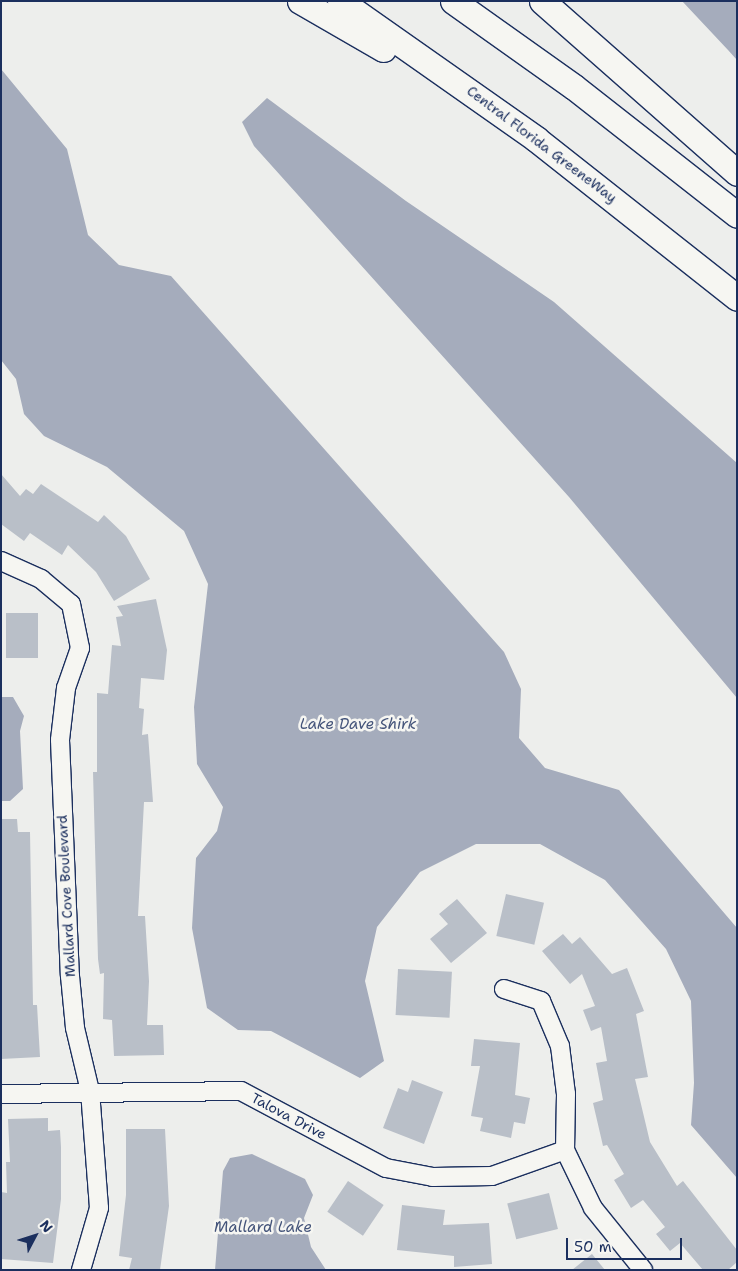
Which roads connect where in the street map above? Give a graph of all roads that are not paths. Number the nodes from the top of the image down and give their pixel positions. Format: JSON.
{"nodes":[{"id":1,"x":300,"y":1,"type":"edge"},
{"id":2,"x":340,"y":1,"type":"edge"},
{"id":3,"x":453,"y":1,"type":"edge"},
{"id":4,"x":542,"y":1,"type":"edge"},
{"id":5,"x":737,"y":173,"type":"edge"},
{"id":6,"x":737,"y":215,"type":"edge"},
{"id":7,"x":669,"y":242,"type":"junction"},
{"id":8,"x":737,"y":298,"type":"edge"},
{"id":9,"x":1,"y":561,"type":"edge"},
{"id":10,"x":504,"y":989,"type":"dead end"},
{"id":11,"x":90,"y":1091,"type":"junction"},
{"id":12,"x":1,"y":1094,"type":"edge"},
{"id":13,"x":564,"y":1150,"type":"junction"},
{"id":14,"x":81,"y":1270,"type":"edge"},
{"id":15,"x":643,"y":1270,"type":"edge"}],
"edges":[{"from":1,"to":7,"type":"highway"},
{"from":2,"to":7,"type":"highway","name":"Central Florida GreeneWay"},
{"from":3,"to":6,"type":"highway"},
{"from":4,"to":5,"type":"highway"},
{"from":7,"to":8,"type":"highway","name":"Central Florida GreeneWay"},
{"from":9,"to":11,"type":"street","name":"Mallard Cove Boulevard"},
{"from":10,"to":13,"type":"street"},
{"from":11,"to":12,"type":"street","name":"Talova Drive"},
{"from":11,"to":13,"type":"street","name":"Talova Drive"},
{"from":11,"to":14,"type":"street","name":"Mallard Cove Boulevard"},
{"from":13,"to":15,"type":"street"}]}
